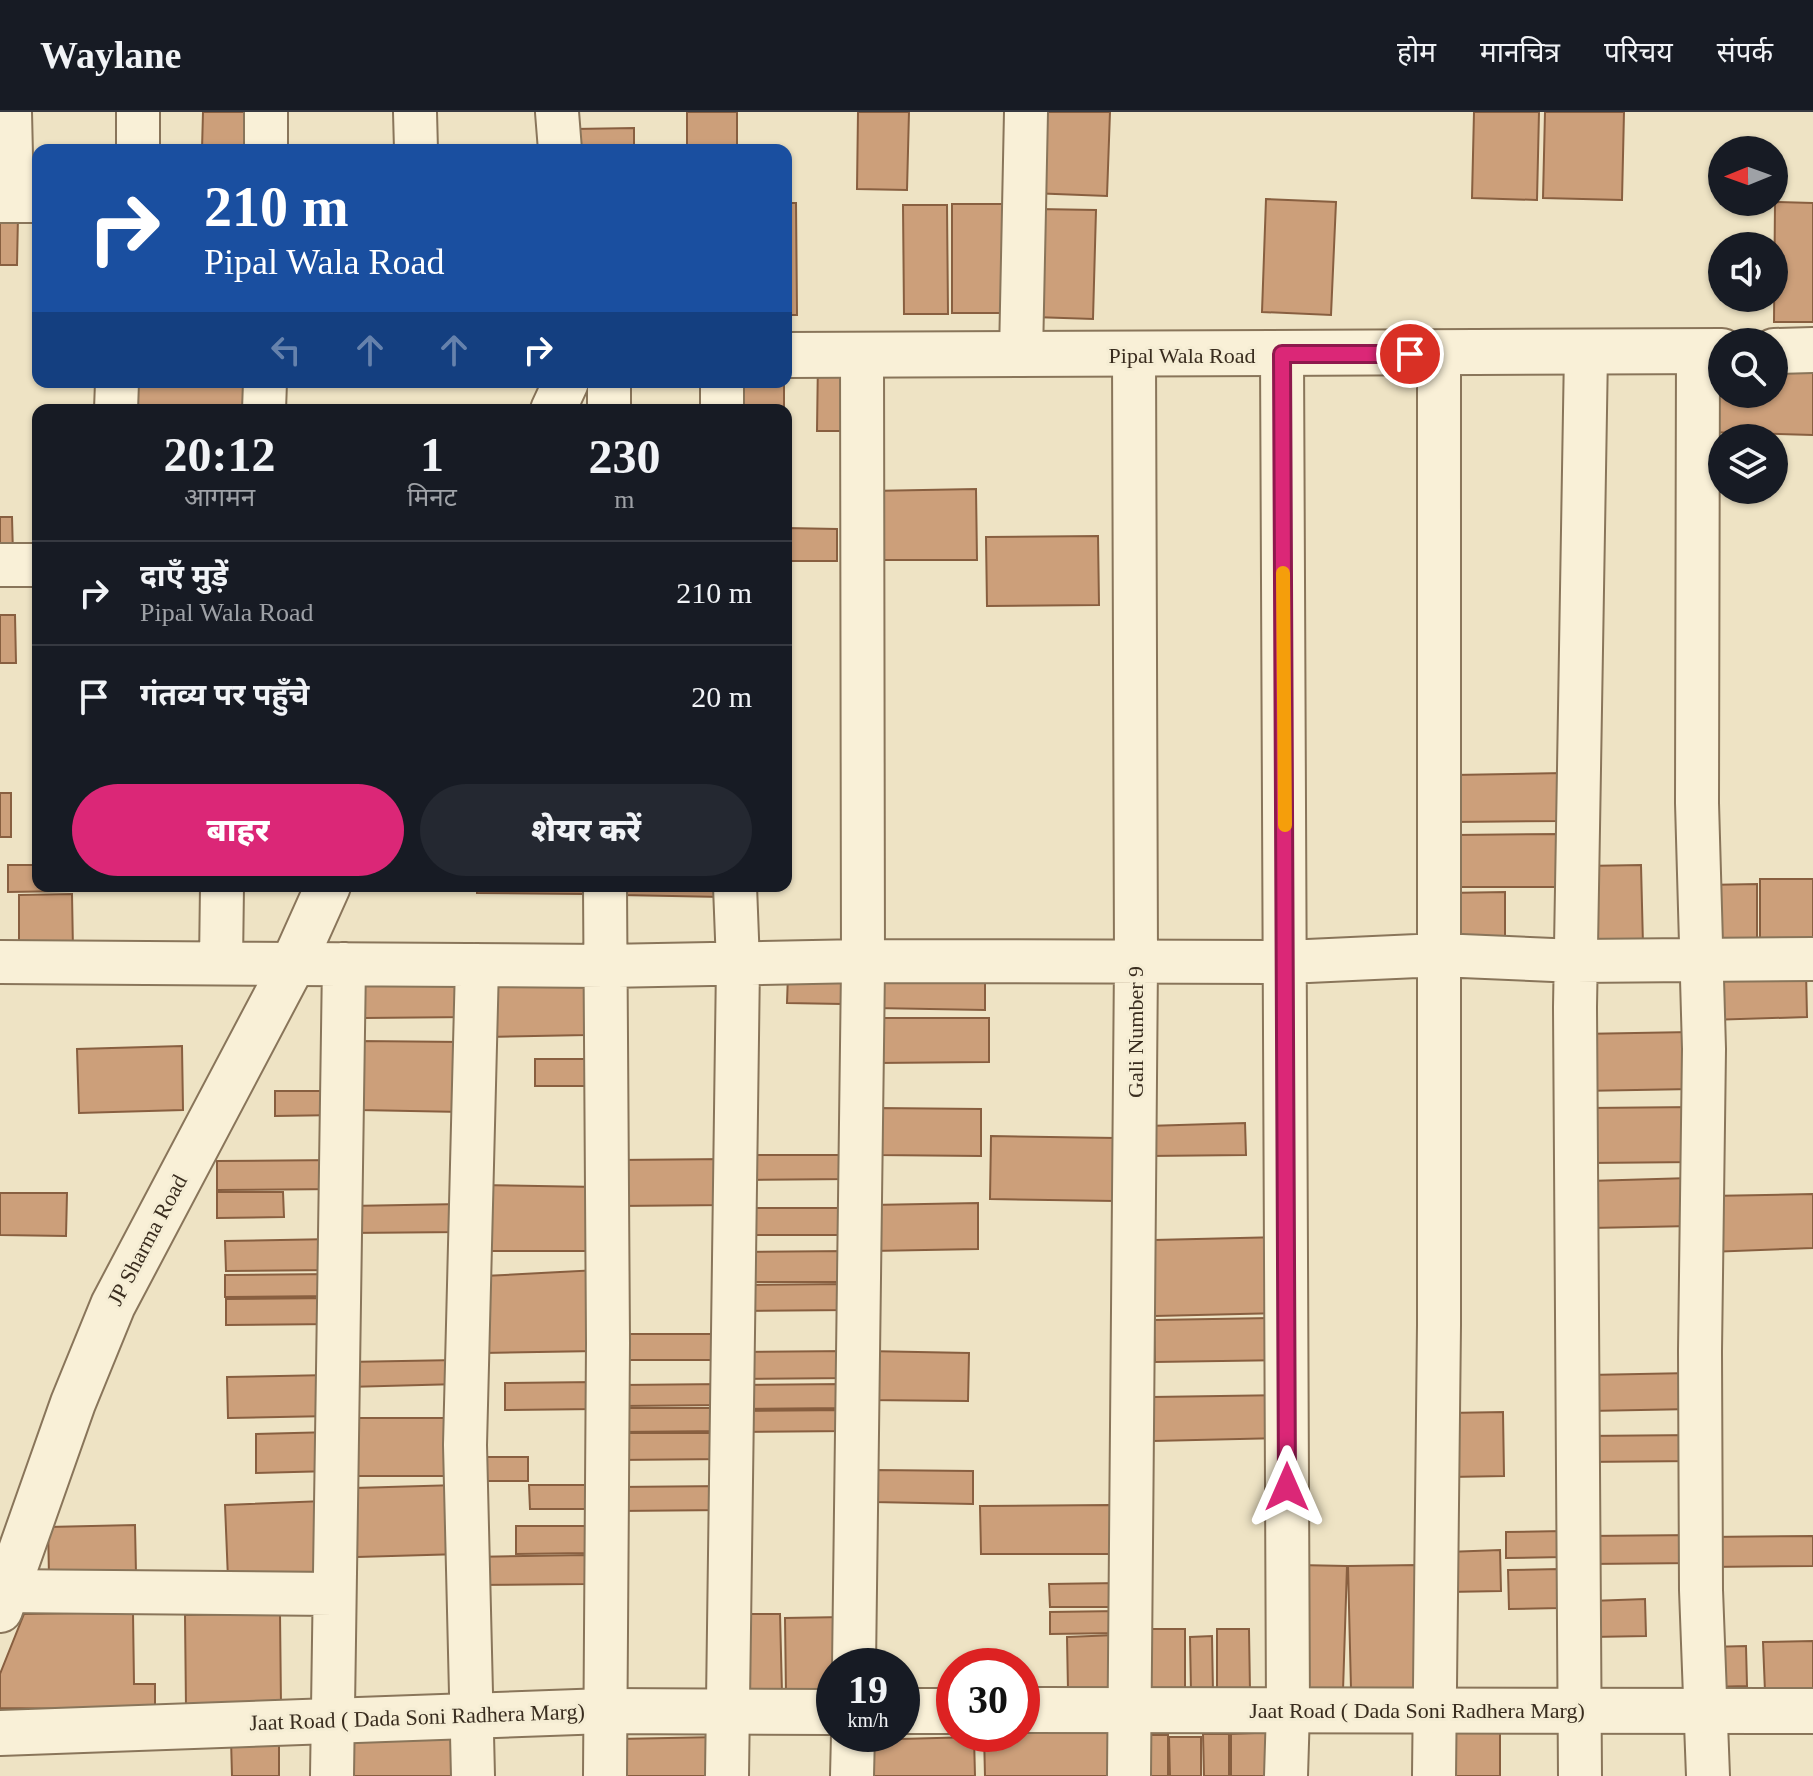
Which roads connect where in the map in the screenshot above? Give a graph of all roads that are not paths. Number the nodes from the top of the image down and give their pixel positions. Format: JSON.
{"nodes":[{"id":1,"x":10,"y":112,"type":"edge"},
{"id":2,"x":138,"y":112,"type":"edge"},
{"id":3,"x":266,"y":112,"type":"edge"},
{"id":4,"x":415,"y":112,"type":"edge"},
{"id":5,"x":557,"y":112,"type":"edge"},
{"id":6,"x":1026,"y":112,"type":"edge"},
{"id":7,"x":138,"y":144,"type":"edge"},
{"id":8,"x":266,"y":144,"type":"edge"},
{"id":9,"x":416,"y":144,"type":"edge"},
{"id":10,"x":560,"y":144,"type":"edge"},
{"id":11,"x":17,"y":200,"type":"edge"},
{"id":12,"x":1813,"y":350,"type":"edge"},
{"id":13,"x":1708,"y":351,"type":"edge"},
{"id":14,"x":1788,"y":351,"type":"edge"},
{"id":15,"x":1586,"y":352,"type":"junction"},
{"id":16,"x":1282,"y":354,"type":"junction"},
{"id":17,"x":1439,"y":354,"type":"junction"},
{"id":18,"x":792,"y":355,"type":"edge"},
{"id":19,"x":862,"y":355,"type":"junction"},
{"id":20,"x":1021,"y":355,"type":"junction"},
{"id":21,"x":1134,"y":355,"type":"junction"},
{"id":22,"x":1708,"y":408,"type":"edge"},
{"id":23,"x":0,"y":565,"type":"edge"},
{"id":24,"x":32,"y":565,"type":"edge"},
{"id":25,"x":222,"y":892,"type":"edge"},
{"id":26,"x":325,"y":892,"type":"edge"},
{"id":27,"x":605,"y":892,"type":"edge"},
{"id":28,"x":735,"y":892,"type":"edge"},
{"id":29,"x":1439,"y":955,"type":"junction"},
{"id":30,"x":1702,"y":959,"type":"junction"},
{"id":31,"x":1813,"y":959,"type":"edge"},
{"id":32,"x":863,"y":961,"type":"junction"},
{"id":33,"x":1576,"y":961,"type":"junction"},
{"id":34,"x":0,"y":962,"type":"edge"},
{"id":35,"x":1136,"y":962,"type":"junction"},
{"id":36,"x":1286,"y":962,"type":"junction"},
{"id":37,"x":221,"y":963,"type":"junction"},
{"id":38,"x":293,"y":964,"type":"junction"},
{"id":39,"x":344,"y":964,"type":"junction"},
{"id":40,"x":738,"y":964,"type":"junction"},
{"id":41,"x":477,"y":965,"type":"junction"},
{"id":42,"x":605,"y":966,"type":"junction"},
{"id":43,"x":333,"y":1594,"type":"junction"},
{"id":44,"x":2,"y":1597,"type":"edge"},
{"id":45,"x":854,"y":1648,"type":"edge"},
{"id":46,"x":1130,"y":1709,"type":"junction"},
{"id":47,"x":1040,"y":1710,"type":"edge"},
{"id":48,"x":1288,"y":1710,"type":"junction"},
{"id":49,"x":1433,"y":1710,"type":"junction"},
{"id":50,"x":1580,"y":1710,"type":"junction"},
{"id":51,"x":605,"y":1711,"type":"junction"},
{"id":52,"x":727,"y":1711,"type":"junction"},
{"id":53,"x":1706,"y":1711,"type":"junction"},
{"id":54,"x":1813,"y":1711,"type":"edge"},
{"id":55,"x":816,"y":1712,"type":"edge"},
{"id":56,"x":473,"y":1715,"type":"junction"},
{"id":57,"x":331,"y":1719,"type":"junction"},
{"id":58,"x":0,"y":1733,"type":"edge"},
{"id":59,"x":853,"y":1752,"type":"edge"},
{"id":60,"x":332,"y":1776,"type":"edge"},
{"id":61,"x":473,"y":1776,"type":"edge"},
{"id":62,"x":605,"y":1776,"type":"edge"},
{"id":63,"x":727,"y":1776,"type":"edge"},
{"id":64,"x":852,"y":1776,"type":"edge"},
{"id":65,"x":1129,"y":1776,"type":"edge"},
{"id":66,"x":1286,"y":1776,"type":"edge"},
{"id":67,"x":1434,"y":1776,"type":"edge"},
{"id":68,"x":1580,"y":1776,"type":"edge"},
{"id":69,"x":1708,"y":1776,"type":"edge"}],
"edges":[{"from":1,"to":11,"type":"street"},
{"from":2,"to":7,"type":"street"},
{"from":3,"to":8,"type":"street"},
{"from":4,"to":9,"type":"street"},
{"from":5,"to":10,"type":"street"},
{"from":6,"to":20,"type":"street"},
{"from":12,"to":14,"type":"street"},
{"from":13,"to":15,"type":"street","name":"Pipal Wala Road"},
{"from":15,"to":17,"type":"street","name":"Pipal Wala Road"},
{"from":15,"to":33,"type":"street"},
{"from":16,"to":17,"type":"street","name":"Pipal Wala Road"},
{"from":16,"to":21,"type":"street","name":"Pipal Wala Road"},
{"from":16,"to":36,"type":"street"},
{"from":17,"to":29,"type":"street"},
{"from":18,"to":19,"type":"street","name":"Pipal Wala Road"},
{"from":19,"to":20,"type":"street","name":"Pipal Wala Road"},
{"from":19,"to":32,"type":"street"},
{"from":20,"to":21,"type":"street","name":"Pipal Wala Road"},
{"from":21,"to":35,"type":"street","name":"Gali Number 9"},
{"from":22,"to":30,"type":"street"},
{"from":23,"to":24,"type":"street"},
{"from":25,"to":37,"type":"street"},
{"from":26,"to":38,"type":"street","name":"JP Sharma Road"},
{"from":27,"to":42,"type":"street"},
{"from":28,"to":40,"type":"street"},
{"from":29,"to":33,"type":"street"},
{"from":29,"to":36,"type":"street"},
{"from":29,"to":49,"type":"street"},
{"from":30,"to":31,"type":"street"},
{"from":30,"to":33,"type":"street"},
{"from":30,"to":53,"type":"street"},
{"from":32,"to":35,"type":"street"},
{"from":32,"to":40,"type":"street"},
{"from":32,"to":45,"type":"street"},
{"from":33,"to":50,"type":"street"},
{"from":34,"to":37,"type":"street"},
{"from":35,"to":36,"type":"street"},
{"from":35,"to":46,"type":"street","name":"Gali Number 9"},
{"from":36,"to":48,"type":"street"},
{"from":37,"to":38,"type":"street"},
{"from":38,"to":39,"type":"street"},
{"from":38,"to":44,"type":"street","name":"JP Sharma Road"},
{"from":39,"to":41,"type":"street"},
{"from":39,"to":43,"type":"street"},
{"from":40,"to":42,"type":"street"},
{"from":40,"to":52,"type":"street"},
{"from":41,"to":42,"type":"street"},
{"from":41,"to":56,"type":"street"},
{"from":42,"to":51,"type":"street"},
{"from":43,"to":44,"type":"street"},
{"from":43,"to":57,"type":"street"},
{"from":46,"to":47,"type":"street","name":"Jaat Road ( Dada Soni Radhera Marg)"},
{"from":46,"to":48,"type":"street","name":"Jaat Road ( Dada Soni Radhera Marg)"},
{"from":46,"to":65,"type":"street","name":"Gali Number 9"},
{"from":48,"to":49,"type":"street","name":"Jaat Road ( Dada Soni Radhera Marg)"},
{"from":48,"to":66,"type":"street"},
{"from":49,"to":50,"type":"street","name":"Jaat Road ( Dada Soni Radhera Marg)"},
{"from":49,"to":67,"type":"street"},
{"from":50,"to":53,"type":"street","name":"Jaat Road ( Dada Soni Radhera Marg)"},
{"from":50,"to":68,"type":"street"},
{"from":51,"to":52,"type":"street","name":"Jaat Road ( Dada Soni Radhera Marg)"},
{"from":51,"to":56,"type":"street","name":"Jaat Road ( Dada Soni Radhera Marg)"},
{"from":51,"to":62,"type":"street"},
{"from":52,"to":55,"type":"street","name":"Jaat Road ( Dada Soni Radhera Marg)"},
{"from":52,"to":63,"type":"street"},
{"from":53,"to":54,"type":"street","name":"Jaat Road ( Dada Soni Radhera Marg)"},
{"from":53,"to":69,"type":"street"},
{"from":56,"to":57,"type":"street","name":"Jaat Road ( Dada Soni Radhera Marg)"},
{"from":56,"to":61,"type":"street"},
{"from":57,"to":58,"type":"street","name":"Jaat Road ( Dada Soni Radhera Marg)"},
{"from":57,"to":60,"type":"street"},
{"from":59,"to":64,"type":"street"}]}
